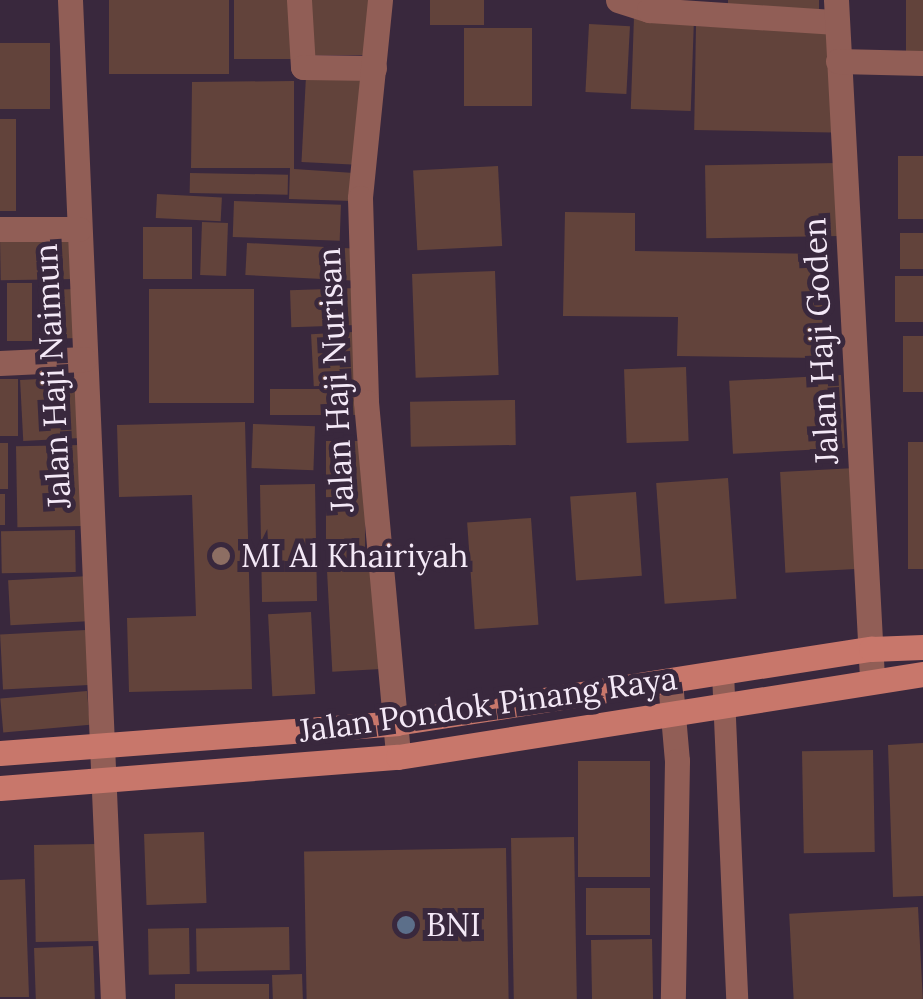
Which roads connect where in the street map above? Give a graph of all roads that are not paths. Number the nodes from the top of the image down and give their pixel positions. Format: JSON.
{"nodes":[{"id":1,"x":70,"y":0,"type":"edge"},
{"id":2,"x":299,"y":0,"type":"edge"},
{"id":3,"x":380,"y":0,"type":"edge"},
{"id":4,"x":618,"y":0,"type":"edge"},
{"id":5,"x":836,"y":11,"type":"edge"},
{"id":6,"x":838,"y":61,"type":"junction"},
{"id":7,"x":923,"y":63,"type":"edge"},
{"id":8,"x":374,"y":68,"type":"junction"},
{"id":9,"x":0,"y":228,"type":"edge"},
{"id":10,"x":79,"y":229,"type":"junction"},
{"id":11,"x":84,"y":359,"type":"junction"},
{"id":12,"x":0,"y":363,"type":"edge"},
{"id":13,"x":923,"y":647,"type":"edge"},
{"id":14,"x":871,"y":649,"type":"junction"},
{"id":15,"x":723,"y":673,"type":"junction"},
{"id":16,"x":923,"y":674,"type":"edge"},
{"id":17,"x":872,"y":678,"type":"junction"},
{"id":18,"x":670,"y":680,"type":"junction"},
{"id":19,"x":723,"y":703,"type":"junction"},
{"id":20,"x":672,"y":712,"type":"junction"},
{"id":21,"x":396,"y":723,"type":"junction"},
{"id":22,"x":102,"y":748,"type":"junction"},
{"id":23,"x":0,"y":753,"type":"edge"},
{"id":24,"x":398,"y":757,"type":"junction"},
{"id":25,"x":102,"y":783,"type":"junction"},
{"id":26,"x":0,"y":788,"type":"edge"},
{"id":27,"x":113,"y":999,"type":"edge"},
{"id":28,"x":673,"y":999,"type":"edge"},
{"id":29,"x":737,"y":999,"type":"edge"}],
"edges":[{"from":1,"to":10,"type":"street","name":"Jalan Haji Naimun"},
{"from":2,"to":8,"type":"street"},
{"from":3,"to":8,"type":"street","name":"Jalan Haji Nurisan"},
{"from":4,"to":5,"type":"street"},
{"from":5,"to":6,"type":"street","name":"Jalan Haji Goden"},
{"from":6,"to":7,"type":"street"},
{"from":6,"to":14,"type":"street","name":"Jalan Haji Goden"},
{"from":8,"to":21,"type":"street","name":"Jalan Haji Nurisan"},
{"from":9,"to":10,"type":"street"},
{"from":10,"to":11,"type":"street","name":"Jalan Haji Naimun"},
{"from":11,"to":12,"type":"street"},
{"from":11,"to":22,"type":"street","name":"Jalan Haji Naimun"},
{"from":13,"to":14,"type":"main road","name":"Jalan Pondok Pinang Raya"},
{"from":14,"to":15,"type":"main road","name":"Jalan Pondok Pinang Raya"},
{"from":14,"to":17,"type":"street","name":"Jalan Haji Goden"},
{"from":15,"to":18,"type":"main road","name":"Jalan Pondok Pinang Raya"},
{"from":15,"to":19,"type":"lane"},
{"from":16,"to":17,"type":"main road","name":"Jalan Pondok Pinang Raya"},
{"from":17,"to":19,"type":"main road","name":"Jalan Pondok Pinang Raya"},
{"from":18,"to":20,"type":"street"},
{"from":18,"to":21,"type":"main road","name":"Jalan Pondok Pinang Raya"},
{"from":19,"to":20,"type":"main road","name":"Jalan Pondok Pinang Raya"},
{"from":19,"to":29,"type":"lane"},
{"from":20,"to":24,"type":"main road","name":"Jalan Pondok Pinang Raya"},
{"from":20,"to":28,"type":"street"},
{"from":21,"to":22,"type":"main road","name":"Jalan Pondok Pinang Raya"},
{"from":21,"to":24,"type":"street","name":"Jalan Haji Nurisan"},
{"from":22,"to":23,"type":"main road","name":"Jalan Pondok Pinang Raya"},
{"from":22,"to":25,"type":"street","name":"Jalan Haji Naimun"},
{"from":24,"to":25,"type":"main road","name":"Jalan Pondok Pinang Raya"},
{"from":25,"to":26,"type":"main road","name":"Jalan Pondok Pinang Raya"},
{"from":25,"to":27,"type":"street","name":"Jalan Haji Naimun"}]}
